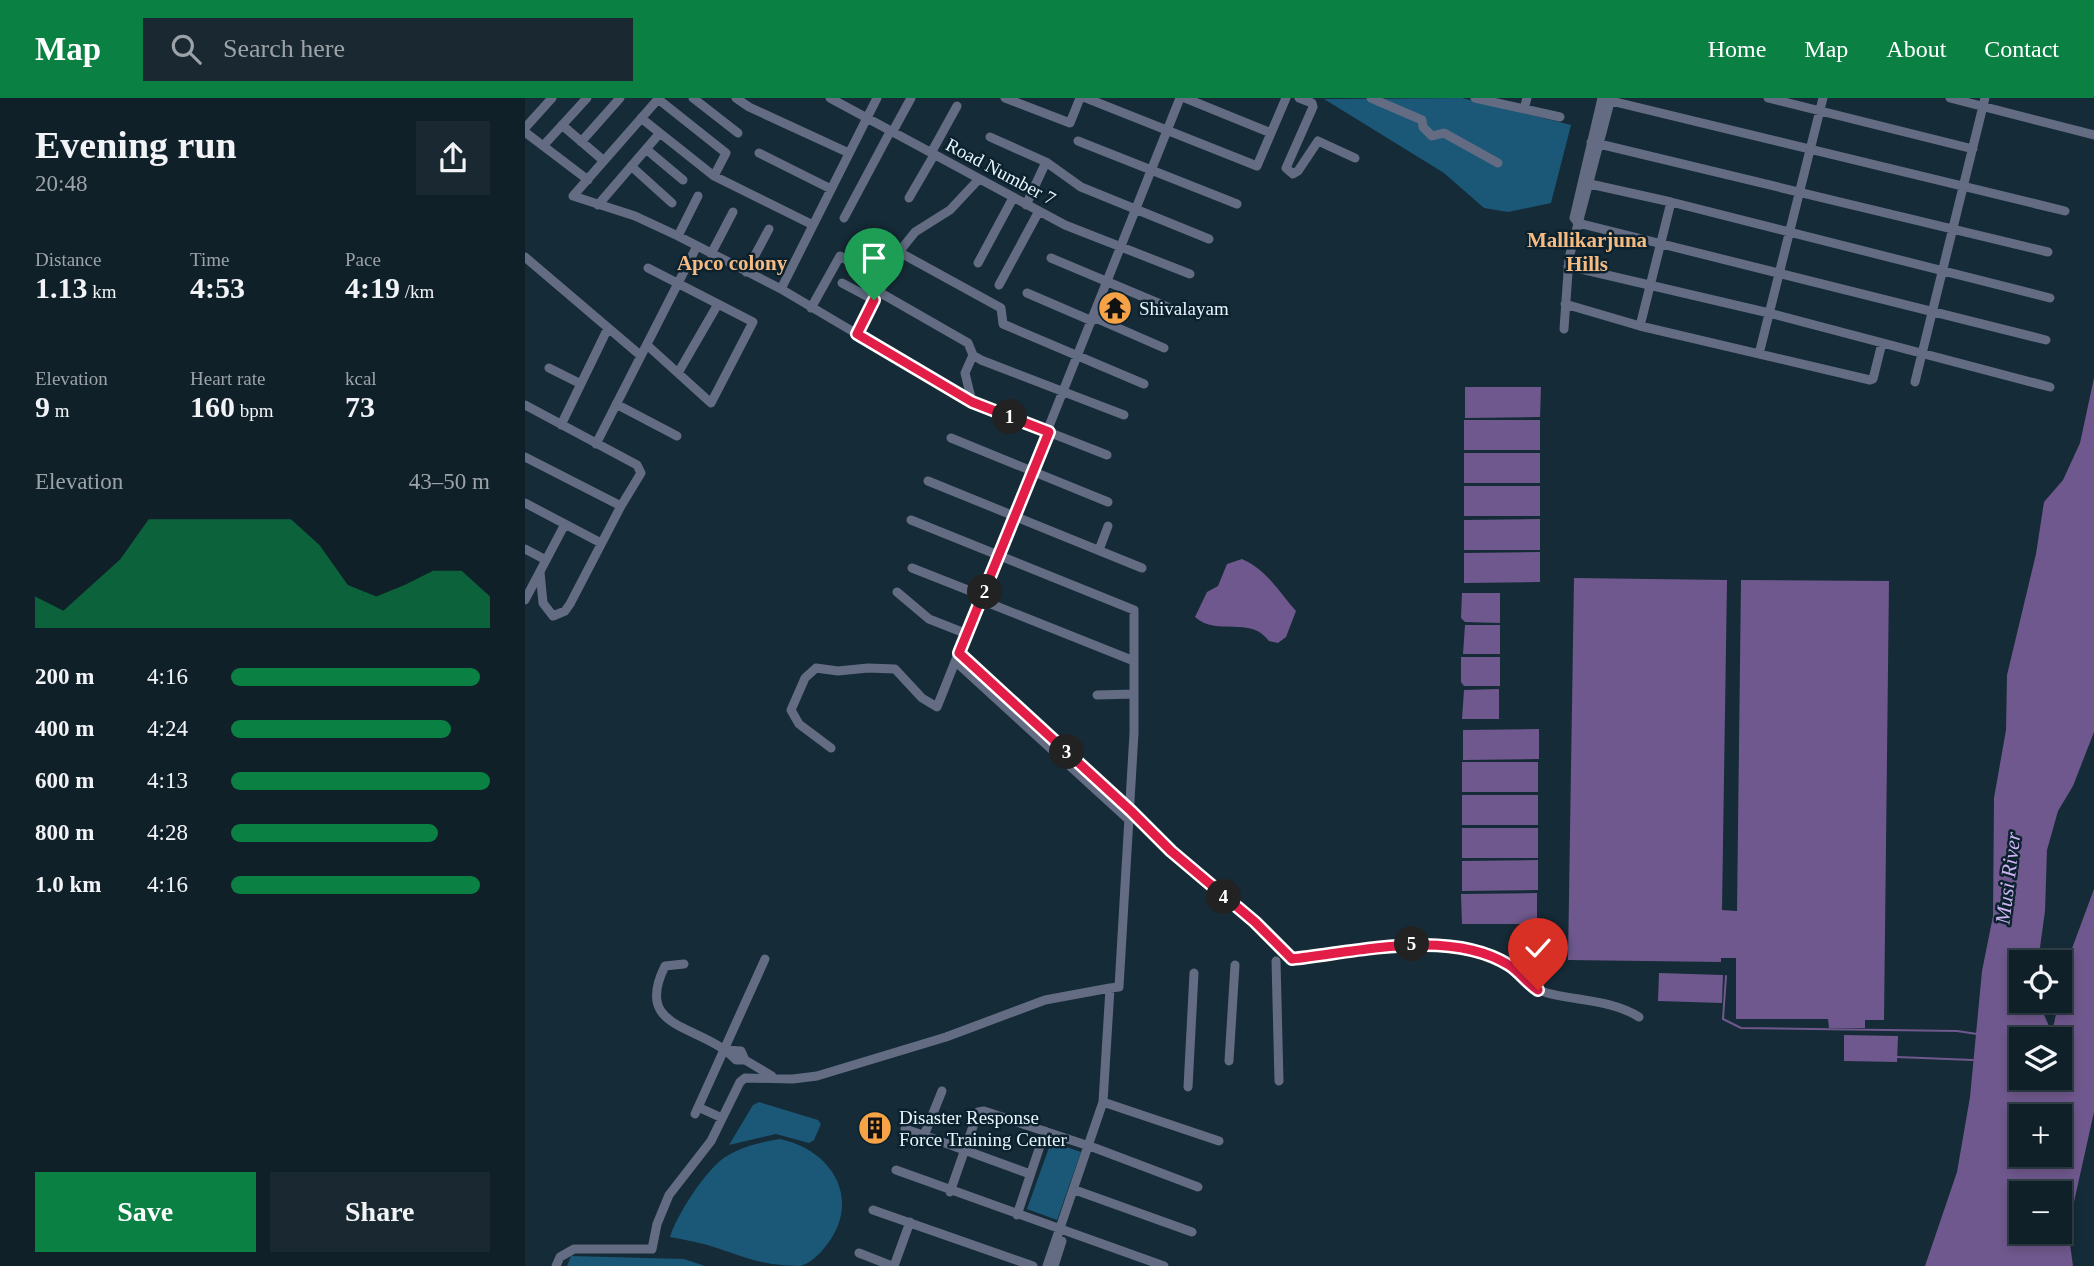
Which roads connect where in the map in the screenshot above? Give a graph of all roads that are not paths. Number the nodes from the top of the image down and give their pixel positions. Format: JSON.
{"nodes":[{"id":1,"x":552,"y":98,"type":"edge"},
{"id":2,"x":587,"y":98,"type":"edge"},
{"id":3,"x":620,"y":98,"type":"edge"},
{"id":4,"x":659,"y":98,"type":"edge"},
{"id":5,"x":693,"y":98,"type":"edge"},
{"id":6,"x":736,"y":98,"type":"edge"},
{"id":7,"x":830,"y":98,"type":"edge"},
{"id":8,"x":877,"y":98,"type":"edge"},
{"id":9,"x":911,"y":98,"type":"edge"},
{"id":10,"x":1005,"y":98,"type":"edge"},
{"id":11,"x":1080,"y":98,"type":"edge"},
{"id":12,"x":1086,"y":98,"type":"edge"},
{"id":13,"x":1183,"y":98,"type":"edge"},
{"id":14,"x":1286,"y":98,"type":"edge"},
{"id":15,"x":1299,"y":98,"type":"edge"},
{"id":16,"x":1371,"y":98,"type":"edge"},
{"id":17,"x":1475,"y":98,"type":"edge"},
{"id":18,"x":1527,"y":98,"type":"edge"},
{"id":19,"x":1768,"y":98,"type":"edge"},
{"id":20,"x":1823,"y":98,"type":"edge"},
{"id":21,"x":1950,"y":98,"type":"edge"},
{"id":22,"x":1608,"y":99,"type":"edge"},
{"id":23,"x":1984,"y":102,"type":"edge"},
{"id":24,"x":957,"y":106,"type":"dead end"},
{"id":25,"x":1524,"y":109,"type":"junction"},
{"id":26,"x":1819,"y":111,"type":"junction"},
{"id":27,"x":868,"y":117,"type":"junction"},
{"id":28,"x":1560,"y":117,"type":"dead end"},
{"id":29,"x":641,"y":118,"type":"junction"},
{"id":30,"x":562,"y":125,"type":"junction"},
{"id":31,"x":525,"y":130,"type":"edge"},
{"id":32,"x":1167,"y":130,"type":"junction"},
{"id":33,"x":892,"y":131,"type":"junction"},
{"id":34,"x":738,"y":133,"type":"dead end"},
{"id":35,"x":1271,"y":133,"type":"junction"},
{"id":36,"x":659,"y":134,"type":"junction"},
{"id":37,"x":2094,"y":135,"type":"edge"},
{"id":38,"x":990,"y":137,"type":"dead end"},
{"id":39,"x":1078,"y":141,"type":"dead end"},
{"id":40,"x":581,"y":142,"type":"junction"},
{"id":41,"x":1595,"y":143,"type":"junction"},
{"id":42,"x":543,"y":146,"type":"junction"},
{"id":43,"x":646,"y":149,"type":"junction"},
{"id":44,"x":1973,"y":149,"type":"junction"},
{"id":45,"x":1809,"y":151,"type":"junction"},
{"id":46,"x":759,"y":153,"type":"dead end"},
{"id":47,"x":849,"y":153,"type":"junction"},
{"id":48,"x":932,"y":154,"type":"junction"},
{"id":49,"x":1355,"y":158,"type":"dead end"},
{"id":50,"x":604,"y":161,"type":"junction"},
{"id":51,"x":1046,"y":162,"type":"junction"},
{"id":52,"x":1498,"y":163,"type":"dead end"},
{"id":53,"x":631,"y":166,"type":"junction"},
{"id":54,"x":1152,"y":170,"type":"junction"},
{"id":55,"x":714,"y":176,"type":"junction"},
{"id":56,"x":979,"y":179,"type":"junction"},
{"id":57,"x":587,"y":180,"type":"junction"},
{"id":58,"x":683,"y":180,"type":"dead end"},
{"id":59,"x":1590,"y":184,"type":"junction"},
{"id":60,"x":1963,"y":187,"type":"junction"},
{"id":61,"x":831,"y":189,"type":"junction"},
{"id":62,"x":1798,"y":192,"type":"junction"},
{"id":63,"x":698,"y":196,"type":"dead end"},
{"id":64,"x":909,"y":198,"type":"dead end"},
{"id":65,"x":1013,"y":198,"type":"junction"},
{"id":66,"x":1671,"y":202,"type":"junction"},
{"id":67,"x":672,"y":203,"type":"dead end"},
{"id":68,"x":1237,"y":204,"type":"dead end"},
{"id":69,"x":598,"y":205,"type":"junction"},
{"id":70,"x":1026,"y":205,"type":"junction"},
{"id":71,"x":1137,"y":209,"type":"junction"},
{"id":72,"x":1039,"y":211,"type":"junction"},
{"id":73,"x":2065,"y":211,"type":"dead end"},
{"id":74,"x":733,"y":212,"type":"dead end"},
{"id":75,"x":844,"y":218,"type":"dead end"},
{"id":76,"x":1578,"y":223,"type":"junction"},
{"id":77,"x":813,"y":225,"type":"junction"},
{"id":78,"x":769,"y":229,"type":"dead end"},
{"id":79,"x":1953,"y":229,"type":"junction"},
{"id":80,"x":869,"y":234,"type":"dead end"},
{"id":81,"x":1788,"y":234,"type":"junction"},
{"id":82,"x":678,"y":236,"type":"junction"},
{"id":83,"x":1209,"y":239,"type":"dead end"},
{"id":84,"x":1661,"y":243,"type":"junction"},
{"id":85,"x":697,"y":246,"type":"junction"},
{"id":86,"x":1122,"y":248,"type":"junction"},
{"id":87,"x":899,"y":252,"type":"junction"},
{"id":88,"x":2048,"y":252,"type":"dead end"},
{"id":89,"x":711,"y":254,"type":"junction"},
{"id":90,"x":525,"y":257,"type":"edge"},
{"id":91,"x":1051,"y":258,"type":"dead end"},
{"id":92,"x":978,"y":263,"type":"dead end"},
{"id":93,"x":853,"y":264,"type":"junction"},
{"id":94,"x":1568,"y":266,"type":"junction"},
{"id":95,"x":647,"y":268,"type":"dead end"},
{"id":96,"x":1942,"y":271,"type":"junction"},
{"id":97,"x":746,"y":272,"type":"junction"},
{"id":98,"x":1779,"y":273,"type":"junction"},
{"id":99,"x":1190,"y":274,"type":"dead end"},
{"id":100,"x":885,"y":282,"type":"junction"},
{"id":101,"x":1108,"y":282,"type":"junction"},
{"id":102,"x":842,"y":283,"type":"dead end"},
{"id":103,"x":678,"y":284,"type":"junction"},
{"id":104,"x":999,"y":285,"type":"dead end"},
{"id":105,"x":1650,"y":285,"type":"junction"},
{"id":106,"x":781,"y":289,"type":"junction"},
{"id":107,"x":1027,"y":293,"type":"dead end"},
{"id":108,"x":877,"y":296,"type":"junction"},
{"id":109,"x":2050,"y":298,"type":"dead end"},
{"id":110,"x":718,"y":304,"type":"junction"},
{"id":111,"x":1565,"y":304,"type":"junction"},
{"id":112,"x":811,"y":308,"type":"junction"},
{"id":113,"x":1177,"y":311,"type":"dead end"},
{"id":114,"x":1769,"y":313,"type":"junction"},
{"id":115,"x":1932,"y":314,"type":"junction"},
{"id":116,"x":1093,"y":319,"type":"junction"},
{"id":117,"x":1640,"y":326,"type":"junction"},
{"id":118,"x":608,"y":328,"type":"junction"},
{"id":119,"x":1564,"y":330,"type":"dead end"},
{"id":120,"x":857,"y":334,"type":"junction"},
{"id":121,"x":2046,"y":340,"type":"dead end"},
{"id":122,"x":1882,"y":343,"type":"junction"},
{"id":123,"x":647,"y":345,"type":"junction"},
{"id":124,"x":1164,"y":348,"type":"dead end"},
{"id":125,"x":1922,"y":353,"type":"junction"},
{"id":126,"x":1759,"y":354,"type":"junction"},
{"id":127,"x":641,"y":355,"type":"junction"},
{"id":128,"x":973,"y":355,"type":"junction"},
{"id":129,"x":1079,"y":357,"type":"junction"},
{"id":130,"x":549,"y":368,"type":"dead end"},
{"id":131,"x":678,"y":373,"type":"junction"},
{"id":132,"x":1915,"y":382,"type":"dead end"},
{"id":133,"x":581,"y":384,"type":"junction"},
{"id":134,"x":1144,"y":384,"type":"dead end"},
{"id":135,"x":2050,"y":387,"type":"dead end"},
{"id":136,"x":1065,"y":392,"type":"junction"},
{"id":137,"x":972,"y":402,"type":"junction"},
{"id":138,"x":616,"y":404,"type":"junction"},
{"id":139,"x":525,"y":405,"type":"edge"},
{"id":140,"x":1124,"y":415,"type":"dead end"},
{"id":141,"x":561,"y":425,"type":"junction"},
{"id":142,"x":1049,"y":432,"type":"junction"},
{"id":143,"x":677,"y":436,"type":"dead end"},
{"id":144,"x":951,"y":438,"type":"dead end"},
{"id":145,"x":596,"y":444,"type":"junction"},
{"id":146,"x":1107,"y":455,"type":"dead end"},
{"id":147,"x":525,"y":457,"type":"edge"},
{"id":148,"x":1033,"y":471,"type":"junction"},
{"id":149,"x":928,"y":481,"type":"dead end"},
{"id":150,"x":1108,"y":502,"type":"dead end"},
{"id":151,"x":525,"y":503,"type":"edge"},
{"id":152,"x":621,"y":506,"type":"junction"},
{"id":153,"x":1014,"y":517,"type":"junction"},
{"id":154,"x":911,"y":520,"type":"dead end"},
{"id":155,"x":565,"y":524,"type":"junction"},
{"id":156,"x":1108,"y":526,"type":"dead end"},
{"id":157,"x":601,"y":543,"type":"junction"},
{"id":158,"x":525,"y":549,"type":"edge"},
{"id":159,"x":1099,"y":550,"type":"junction"},
{"id":160,"x":999,"y":556,"type":"junction"},
{"id":161,"x":546,"y":560,"type":"junction"},
{"id":162,"x":912,"y":568,"type":"dead end"},
{"id":163,"x":1142,"y":568,"type":"dead end"},
{"id":164,"x":540,"y":572,"type":"junction"},
{"id":165,"x":897,"y":592,"type":"dead end"},
{"id":166,"x":982,"y":598,"type":"junction"},
{"id":167,"x":525,"y":600,"type":"edge"},
{"id":168,"x":967,"y":634,"type":"junction"},
{"id":169,"x":958,"y":658,"type":"junction"},
{"id":170,"x":1134,"y":661,"type":"junction"},
{"id":171,"x":1134,"y":694,"type":"junction"},
{"id":172,"x":1097,"y":695,"type":"dead end"},
{"id":173,"x":1041,"y":734,"type":"junction"},
{"id":174,"x":831,"y":748,"type":"dead end"},
{"id":175,"x":1131,"y":811,"type":"junction"},
{"id":176,"x":1130,"y":821,"type":"junction"},
{"id":177,"x":765,"y":959,"type":"dead end"},
{"id":178,"x":1276,"y":961,"type":"dead end"},
{"id":179,"x":684,"y":964,"type":"dead end"},
{"id":180,"x":1235,"y":965,"type":"dead end"},
{"id":181,"x":1194,"y":973,"type":"dead end"},
{"id":182,"x":1110,"y":988,"type":"junction"},
{"id":183,"x":1639,"y":1017,"type":"dead end"},
{"id":184,"x":726,"y":1050,"type":"junction"},
{"id":185,"x":1229,"y":1061,"type":"dead end"},
{"id":186,"x":777,"y":1079,"type":"junction"},
{"id":187,"x":1279,"y":1082,"type":"dead end"},
{"id":188,"x":1188,"y":1087,"type":"dead end"},
{"id":189,"x":942,"y":1091,"type":"dead end"},
{"id":190,"x":1106,"y":1103,"type":"junction"},
{"id":191,"x":722,"y":1118,"type":"junction"},
{"id":192,"x":905,"y":1129,"type":"dead end"},
{"id":193,"x":1045,"y":1131,"type":"junction"},
{"id":194,"x":926,"y":1136,"type":"junction"},
{"id":195,"x":1219,"y":1141,"type":"dead end"},
{"id":196,"x":1093,"y":1147,"type":"junction"},
{"id":197,"x":965,"y":1151,"type":"junction"},
{"id":198,"x":896,"y":1170,"type":"dead end"},
{"id":199,"x":1030,"y":1174,"type":"junction"},
{"id":200,"x":1198,"y":1187,"type":"dead end"},
{"id":201,"x":1077,"y":1191,"type":"junction"},
{"id":202,"x":950,"y":1192,"type":"junction"},
{"id":203,"x":873,"y":1210,"type":"dead end"},
{"id":204,"x":1017,"y":1214,"type":"junction"},
{"id":205,"x":909,"y":1222,"type":"junction"},
{"id":206,"x":1063,"y":1230,"type":"junction"},
{"id":207,"x":1192,"y":1232,"type":"dead end"},
{"id":208,"x":859,"y":1253,"type":"dead end"},
{"id":209,"x":556,"y":1266,"type":"edge"},
{"id":210,"x":893,"y":1266,"type":"edge"},
{"id":211,"x":1033,"y":1266,"type":"edge"},
{"id":212,"x":1047,"y":1266,"type":"edge"},
{"id":213,"x":1054,"y":1266,"type":"edge"},
{"id":214,"x":1164,"y":1266,"type":"edge"}],
"edges":[{"from":1,"to":31,"type":"street"},
{"from":2,"to":30,"type":"street"},
{"from":3,"to":40,"type":"street"},
{"from":4,"to":29,"type":"street"},
{"from":4,"to":55,"type":"street"},
{"from":5,"to":34,"type":"street"},
{"from":6,"to":47,"type":"street"},
{"from":7,"to":27,"type":"street","name":"Road Number 7"},
{"from":8,"to":27,"type":"street"},
{"from":9,"to":33,"type":"street"},
{"from":10,"to":11,"type":"street"},
{"from":12,"to":32,"type":"street"},
{"from":13,"to":32,"type":"street"},
{"from":13,"to":35,"type":"street"},
{"from":14,"to":35,"type":"street"},
{"from":15,"to":49,"type":"street"},
{"from":16,"to":52,"type":"street"},
{"from":17,"to":25,"type":"street"},
{"from":18,"to":25,"type":"street"},
{"from":19,"to":26,"type":"street"},
{"from":20,"to":26,"type":"street"},
{"from":21,"to":23,"type":"street"},
{"from":22,"to":41,"type":"street"},
{"from":22,"to":45,"type":"street"},
{"from":23,"to":37,"type":"street"},
{"from":23,"to":44,"type":"street"},
{"from":24,"to":48,"type":"street"},
{"from":25,"to":28,"type":"street"},
{"from":26,"to":44,"type":"street"},
{"from":26,"to":45,"type":"street"},
{"from":27,"to":33,"type":"street","name":"Road Number 7"},
{"from":27,"to":47,"type":"street"},
{"from":29,"to":36,"type":"street"},
{"from":29,"to":50,"type":"street"},
{"from":30,"to":40,"type":"street"},
{"from":30,"to":42,"type":"street"},
{"from":31,"to":42,"type":"street"},
{"from":32,"to":35,"type":"street"},
{"from":32,"to":54,"type":"street"},
{"from":33,"to":48,"type":"street","name":"Road Number 7"},
{"from":33,"to":75,"type":"street"},
{"from":36,"to":43,"type":"street"},
{"from":36,"to":55,"type":"street"},
{"from":38,"to":51,"type":"street"},
{"from":39,"to":54,"type":"street"},
{"from":40,"to":50,"type":"street"},
{"from":41,"to":59,"type":"street"},
{"from":41,"to":62,"type":"street"},
{"from":41,"to":76,"type":"street"},
{"from":42,"to":57,"type":"street"},
{"from":43,"to":53,"type":"street"},
{"from":43,"to":58,"type":"street"},
{"from":44,"to":60,"type":"street"},
{"from":45,"to":60,"type":"street"},
{"from":45,"to":62,"type":"street"},
{"from":46,"to":61,"type":"street"},
{"from":47,"to":61,"type":"street"},
{"from":48,"to":56,"type":"street","name":"Road Number 7"},
{"from":48,"to":64,"type":"street"},
{"from":50,"to":57,"type":"street"},
{"from":51,"to":70,"type":"street"},
{"from":51,"to":71,"type":"street"},
{"from":53,"to":67,"type":"street"},
{"from":53,"to":69,"type":"street"},
{"from":54,"to":68,"type":"street"},
{"from":54,"to":71,"type":"street"},
{"from":55,"to":77,"type":"street"},
{"from":56,"to":65,"type":"street","name":"Road Number 7"},
{"from":56,"to":87,"type":"street"},
{"from":57,"to":69,"type":"street"},
{"from":59,"to":66,"type":"street"},
{"from":59,"to":76,"type":"street"},
{"from":60,"to":73,"type":"street"},
{"from":60,"to":79,"type":"street"},
{"from":61,"to":77,"type":"street"},
{"from":62,"to":79,"type":"street"},
{"from":62,"to":81,"type":"street"},
{"from":63,"to":82,"type":"street"},
{"from":65,"to":70,"type":"street","name":"Road Number 7"},
{"from":65,"to":92,"type":"street"},
{"from":66,"to":81,"type":"street"},
{"from":66,"to":84,"type":"street"},
{"from":69,"to":82,"type":"street"},
{"from":70,"to":72,"type":"street","name":"Road Number 7"},
{"from":71,"to":83,"type":"street"},
{"from":71,"to":86,"type":"street"},
{"from":72,"to":86,"type":"street","name":"Road Number 7"},
{"from":72,"to":104,"type":"street"},
{"from":74,"to":89,"type":"street"},
{"from":76,"to":84,"type":"street"},
{"from":76,"to":94,"type":"street"},
{"from":77,"to":106,"type":"street"},
{"from":78,"to":97,"type":"street"},
{"from":79,"to":88,"type":"street"},
{"from":79,"to":96,"type":"street"},
{"from":80,"to":93,"type":"street"},
{"from":81,"to":96,"type":"street"},
{"from":81,"to":98,"type":"street"},
{"from":82,"to":85,"type":"street"},
{"from":84,"to":98,"type":"street"},
{"from":84,"to":105,"type":"street"},
{"from":85,"to":89,"type":"street"},
{"from":85,"to":103,"type":"street"},
{"from":86,"to":99,"type":"street","name":"Road Number 7"},
{"from":86,"to":101,"type":"street"},
{"from":87,"to":100,"type":"street"},
{"from":87,"to":129,"type":"street"},
{"from":89,"to":97,"type":"street"},
{"from":90,"to":118,"type":"street"},
{"from":91,"to":101,"type":"street"},
{"from":93,"to":100,"type":"street"},
{"from":93,"to":112,"type":"street"},
{"from":94,"to":105,"type":"street"},
{"from":94,"to":111,"type":"street"},
{"from":95,"to":103,"type":"street"},
{"from":96,"to":109,"type":"street"},
{"from":96,"to":115,"type":"street"},
{"from":97,"to":106,"type":"street"},
{"from":98,"to":114,"type":"street"},
{"from":98,"to":115,"type":"street"},
{"from":100,"to":108,"type":"street"},
{"from":101,"to":113,"type":"street"},
{"from":101,"to":116,"type":"street"},
{"from":102,"to":108,"type":"street"},
{"from":103,"to":110,"type":"street"},
{"from":103,"to":123,"type":"street"},
{"from":105,"to":114,"type":"street"},
{"from":105,"to":117,"type":"street"},
{"from":106,"to":112,"type":"street"},
{"from":107,"to":116,"type":"street"},
{"from":108,"to":120,"type":"street"},
{"from":108,"to":128,"type":"street"},
{"from":110,"to":131,"type":"street"},
{"from":110,"to":131,"type":"street"},
{"from":111,"to":117,"type":"street"},
{"from":111,"to":119,"type":"street"},
{"from":112,"to":120,"type":"street"},
{"from":114,"to":122,"type":"street"},
{"from":114,"to":126,"type":"street"},
{"from":115,"to":121,"type":"street"},
{"from":115,"to":125,"type":"street"},
{"from":116,"to":124,"type":"street"},
{"from":116,"to":129,"type":"street"},
{"from":117,"to":126,"type":"street"},
{"from":118,"to":127,"type":"street"},
{"from":118,"to":133,"type":"street"},
{"from":120,"to":137,"type":"street"},
{"from":122,"to":125,"type":"street"},
{"from":122,"to":126,"type":"street"},
{"from":123,"to":127,"type":"street"},
{"from":123,"to":131,"type":"street"},
{"from":125,"to":132,"type":"street"},
{"from":125,"to":135,"type":"street"},
{"from":127,"to":138,"type":"street"},
{"from":128,"to":136,"type":"street"},
{"from":128,"to":137,"type":"street"},
{"from":129,"to":134,"type":"street"},
{"from":129,"to":136,"type":"street"},
{"from":130,"to":133,"type":"street"},
{"from":133,"to":141,"type":"street"},
{"from":136,"to":140,"type":"street"},
{"from":136,"to":142,"type":"street"},
{"from":137,"to":142,"type":"street"},
{"from":138,"to":143,"type":"street"},
{"from":138,"to":145,"type":"street"},
{"from":139,"to":141,"type":"street"},
{"from":141,"to":145,"type":"street"},
{"from":142,"to":146,"type":"street"},
{"from":142,"to":148,"type":"street"},
{"from":144,"to":148,"type":"street"},
{"from":145,"to":152,"type":"street"},
{"from":147,"to":152,"type":"street"},
{"from":148,"to":150,"type":"street"},
{"from":148,"to":153,"type":"street"},
{"from":149,"to":153,"type":"street"},
{"from":151,"to":155,"type":"street"},
{"from":152,"to":157,"type":"street"},
{"from":153,"to":159,"type":"street"},
{"from":153,"to":160,"type":"street"},
{"from":154,"to":160,"type":"street"},
{"from":155,"to":157,"type":"street"},
{"from":155,"to":161,"type":"street"},
{"from":156,"to":159,"type":"street"},
{"from":157,"to":164,"type":"street"},
{"from":158,"to":161,"type":"street"},
{"from":159,"to":163,"type":"street"},
{"from":160,"to":166,"type":"street"},
{"from":160,"to":170,"type":"street"},
{"from":161,"to":164,"type":"street"},
{"from":162,"to":166,"type":"street"},
{"from":164,"to":167,"type":"street"},
{"from":165,"to":168,"type":"street"},
{"from":166,"to":168,"type":"street"},
{"from":166,"to":170,"type":"street"},
{"from":168,"to":169,"type":"street"},
{"from":169,"to":173,"type":"street"},
{"from":169,"to":174,"type":"street"},
{"from":170,"to":171,"type":"street"},
{"from":171,"to":172,"type":"street"},
{"from":171,"to":175,"type":"street"},
{"from":173,"to":175,"type":"street"},
{"from":173,"to":176,"type":"street"},
{"from":175,"to":176,"type":"street"},
{"from":175,"to":183,"type":"street"},
{"from":176,"to":182,"type":"street"},
{"from":177,"to":184,"type":"street"},
{"from":178,"to":187,"type":"street"},
{"from":179,"to":184,"type":"street"},
{"from":180,"to":185,"type":"street"},
{"from":181,"to":188,"type":"street"},
{"from":182,"to":186,"type":"street"},
{"from":182,"to":190,"type":"street"},
{"from":184,"to":186,"type":"street"},
{"from":184,"to":191,"type":"street"},
{"from":186,"to":191,"type":"street"},
{"from":189,"to":194,"type":"street"},
{"from":190,"to":195,"type":"street"},
{"from":190,"to":196,"type":"street"},
{"from":191,"to":209,"type":"street"},
{"from":192,"to":194,"type":"street"},
{"from":193,"to":196,"type":"street"},
{"from":193,"to":197,"type":"street"},
{"from":193,"to":199,"type":"street"},
{"from":194,"to":197,"type":"street"},
{"from":196,"to":200,"type":"street"},
{"from":196,"to":201,"type":"street"},
{"from":197,"to":199,"type":"street"},
{"from":197,"to":202,"type":"street"},
{"from":198,"to":202,"type":"street"},
{"from":199,"to":204,"type":"street"},
{"from":201,"to":206,"type":"street"},
{"from":201,"to":207,"type":"street"},
{"from":202,"to":204,"type":"street"},
{"from":203,"to":205,"type":"street"},
{"from":204,"to":206,"type":"street"},
{"from":205,"to":210,"type":"street"},
{"from":205,"to":211,"type":"street"},
{"from":206,"to":212,"type":"street"},
{"from":206,"to":213,"type":"street"},
{"from":206,"to":214,"type":"street"},
{"from":208,"to":210,"type":"street"}]}
